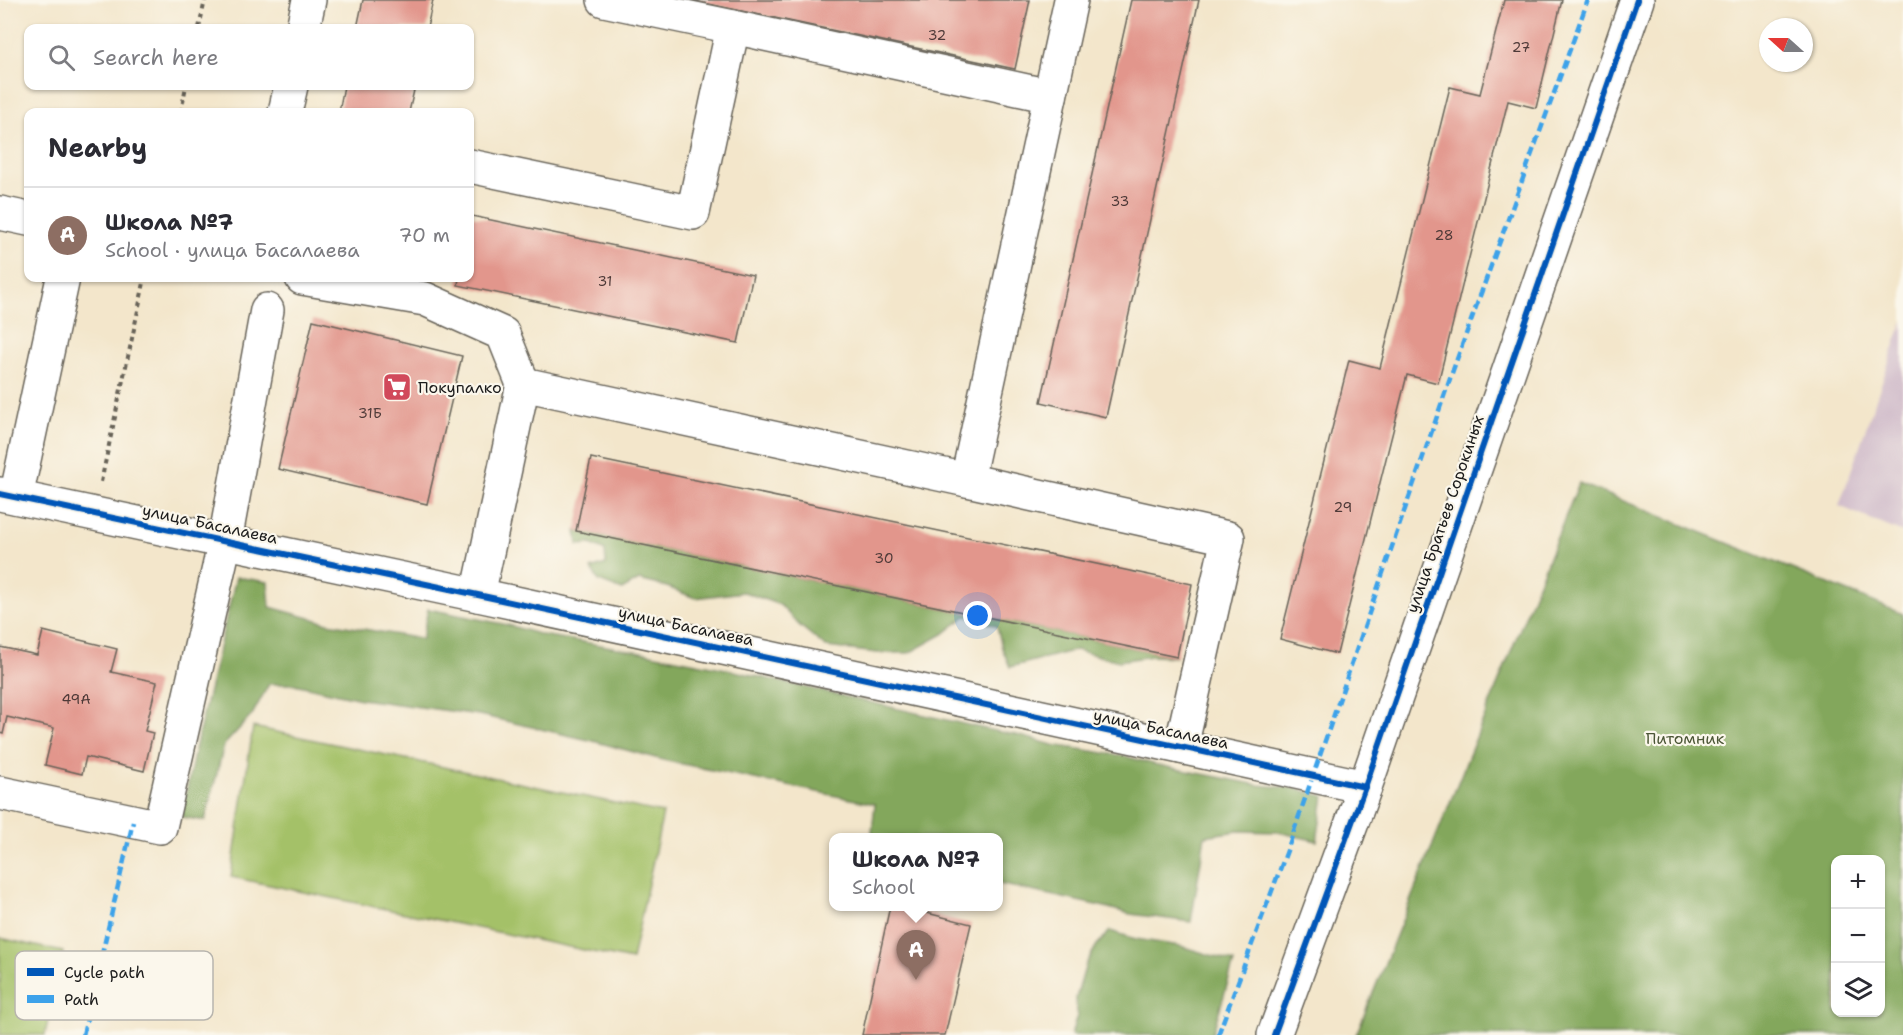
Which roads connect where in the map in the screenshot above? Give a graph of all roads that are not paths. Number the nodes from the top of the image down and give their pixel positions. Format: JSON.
{"nodes":[{"id":1,"x":309,"y":0,"type":"edge"},
{"id":2,"x":604,"y":0,"type":"edge"},
{"id":3,"x":1071,"y":0,"type":"edge"},
{"id":4,"x":1637,"y":0,"type":"edge"},
{"id":5,"x":304,"y":24,"type":"edge"},
{"id":6,"x":733,"y":27,"type":"junction"},
{"id":7,"x":290,"y":90,"type":"edge"},
{"id":8,"x":1050,"y":96,"type":"junction"},
{"id":9,"x":286,"y":108,"type":"edge"},
{"id":10,"x":474,"y":167,"type":"edge"},
{"id":11,"x":0,"y":213,"type":"edge"},
{"id":12,"x":24,"y":218,"type":"edge"},
{"id":13,"x":62,"y":282,"type":"edge"},
{"id":14,"x":352,"y":282,"type":"edge"},
{"id":15,"x":428,"y":288,"type":"edge"},
{"id":16,"x":267,"y":310,"type":"dead end"},
{"id":17,"x":524,"y":384,"type":"junction"},
{"id":18,"x":968,"y":480,"type":"junction"},
{"id":19,"x":8,"y":495,"type":"edge"},
{"id":20,"x":225,"y":541,"type":"junction"},
{"id":21,"x":478,"y":595,"type":"junction"},
{"id":22,"x":1181,"y":747,"type":"junction"},
{"id":23,"x":1365,"y":787,"type":"junction"},
{"id":24,"x":0,"y":793,"type":"edge"},
{"id":25,"x":1274,"y":1035,"type":"edge"}],
"edges":[{"from":1,"to":5,"type":"street"},
{"from":2,"to":6,"type":"street"},
{"from":3,"to":8,"type":"street"},
{"from":4,"to":23,"type":"street","name":"улица Братьев Сорокиных"},
{"from":6,"to":8,"type":"street"},
{"from":6,"to":10,"type":"street"},
{"from":7,"to":9,"type":"street"},
{"from":8,"to":18,"type":"street"},
{"from":11,"to":12,"type":"street"},
{"from":13,"to":19,"type":"street"},
{"from":14,"to":15,"type":"street"},
{"from":15,"to":17,"type":"street"},
{"from":16,"to":20,"type":"street"},
{"from":17,"to":18,"type":"street"},
{"from":17,"to":21,"type":"street"},
{"from":18,"to":22,"type":"street"},
{"from":19,"to":20,"type":"street","name":"улица Басалаева"},
{"from":20,"to":21,"type":"street","name":"улица Басалаева"},
{"from":20,"to":24,"type":"street"},
{"from":21,"to":22,"type":"street","name":"улица Басалаева"},
{"from":22,"to":23,"type":"street","name":"улица Басалаева"},
{"from":23,"to":25,"type":"street","name":"улица Братьев Сорокиных"}]}
